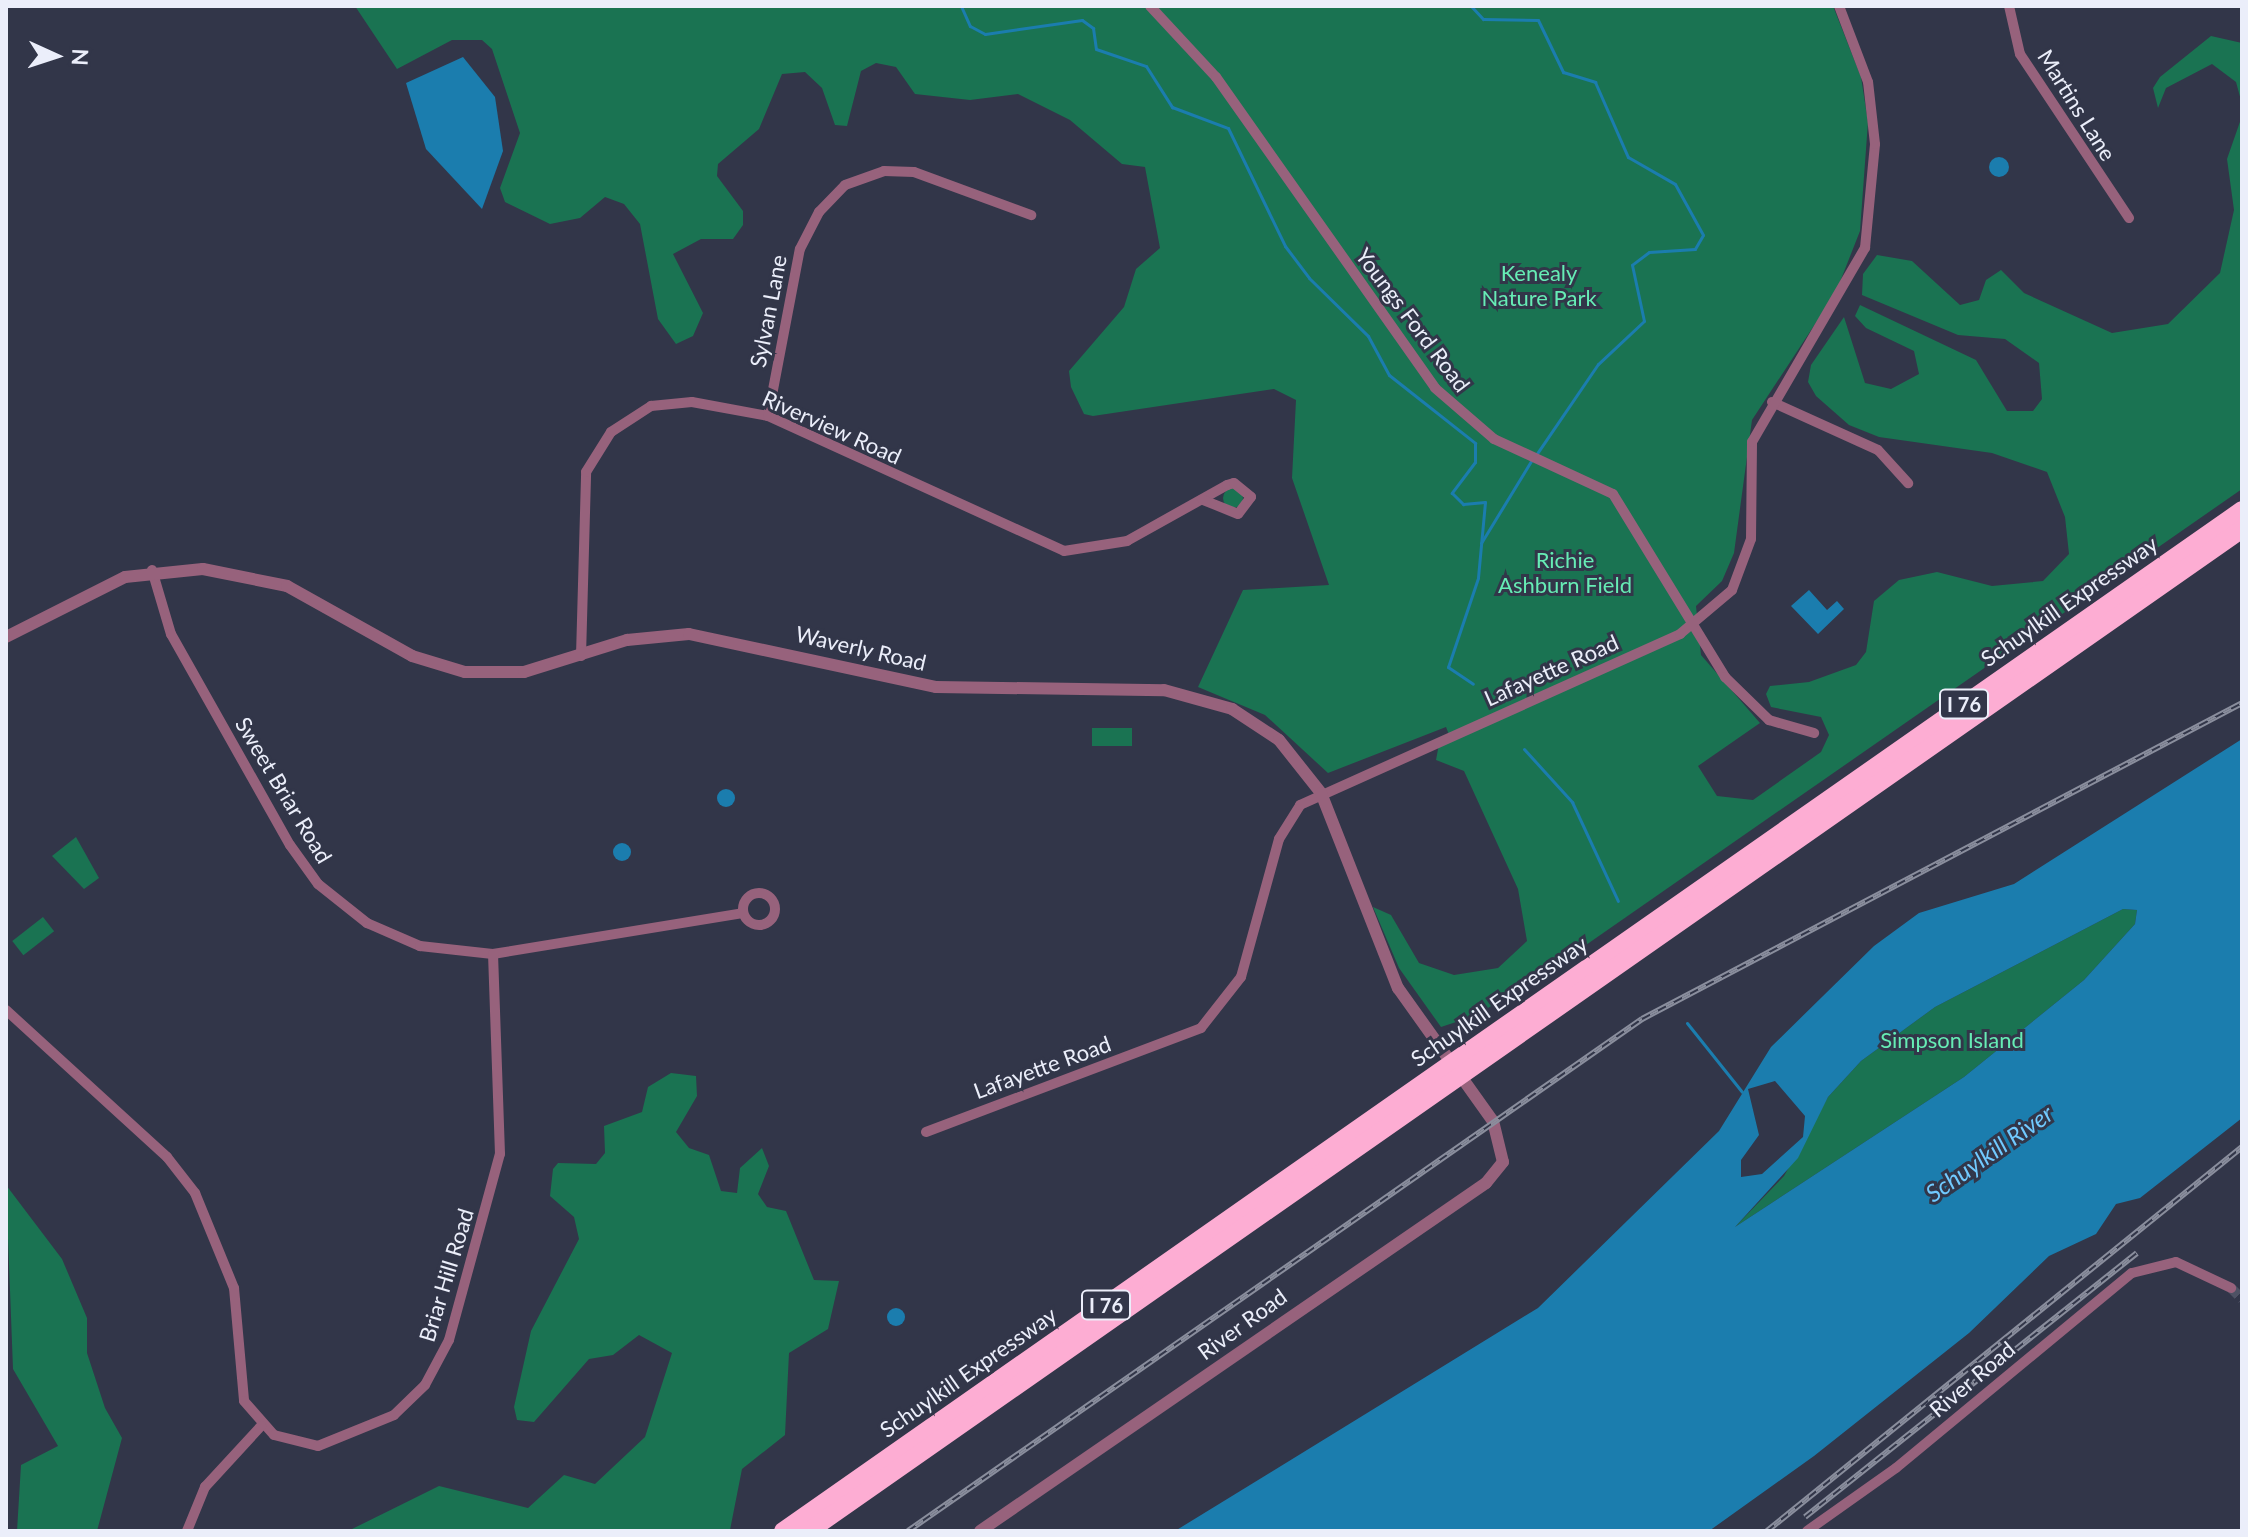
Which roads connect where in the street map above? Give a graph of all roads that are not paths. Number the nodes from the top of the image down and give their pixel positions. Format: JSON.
{"nodes":[{"id":1,"x":1150,"y":6,"type":"edge"},
{"id":2,"x":1839,"y":6,"type":"edge"},
{"id":3,"x":2009,"y":6,"type":"edge"},
{"id":4,"x":1031,"y":215,"type":"dead end"},
{"id":5,"x":2129,"y":218,"type":"dead end"},
{"id":6,"x":1772,"y":402,"type":"junction"},
{"id":7,"x":768,"y":416,"type":"junction"},
{"id":8,"x":1908,"y":483,"type":"dead end"},
{"id":9,"x":1203,"y":500,"type":"dead end"},
{"id":10,"x":2242,"y":510,"type":"edge"},
{"id":11,"x":2242,"y":529,"type":"edge"},
{"id":12,"x":152,"y":570,"type":"junction"},
{"id":13,"x":1692,"y":627,"type":"junction"},
{"id":14,"x":6,"y":637,"type":"edge"},
{"id":15,"x":581,"y":656,"type":"junction"},
{"id":16,"x":1814,"y":733,"type":"dead end"},
{"id":17,"x":1321,"y":793,"type":"junction"},
{"id":18,"x":1693,"y":902,"type":"junction"},
{"id":19,"x":743,"y":913,"type":"dead end"},
{"id":20,"x":493,"y":954,"type":"junction"},
{"id":21,"x":6,"y":1010,"type":"edge"},
{"id":22,"x":1433,"y":1086,"type":"junction"},
{"id":23,"x":926,"y":1132,"type":"dead end"},
{"id":24,"x":1502,"y":1136,"type":"joint"},
{"id":25,"x":2231,"y":1288,"type":"tunnel mouth"},
{"id":26,"x":261,"y":1426,"type":"junction"},
{"id":27,"x":187,"y":1531,"type":"edge"},
{"id":28,"x":783,"y":1531,"type":"edge"},
{"id":29,"x":809,"y":1531,"type":"edge"},
{"id":30,"x":980,"y":1531,"type":"edge"},
{"id":31,"x":1807,"y":1531,"type":"edge"}],
"edges":[{"from":1,"to":13,"type":"street","name":"Youngs Ford Road"},
{"from":2,"to":6,"type":"street","name":"Lafayette Road"},
{"from":3,"to":5,"type":"street","name":"Martins Lane"},
{"from":4,"to":7,"type":"street","name":"Sylvan Lane"},
{"from":6,"to":8,"type":"street"},
{"from":6,"to":13,"type":"street","name":"Lafayette Road"},
{"from":7,"to":9,"type":"street","name":"Riverview Road"},
{"from":7,"to":15,"type":"street","name":"Riverview Road"},
{"from":10,"to":18,"type":"highway","name":"Schuylkill Expressway","number":"I 76"},
{"from":11,"to":18,"type":"highway","name":"Schuylkill Expressway","number":"I 76"},
{"from":12,"to":14,"type":"street","name":"Waverly Road"},
{"from":12,"to":15,"type":"street","name":"Waverly Road"},
{"from":12,"to":20,"type":"street","name":"Sweet Briar Road"},
{"from":13,"to":16,"type":"street","name":"Youngs Ford Road"},
{"from":13,"to":17,"type":"street","name":"Lafayette Road"},
{"from":15,"to":17,"type":"street","name":"Waverly Road"},
{"from":17,"to":23,"type":"street","name":"Lafayette Road"},
{"from":17,"to":24,"type":"street","name":"Waverly Road"},
{"from":18,"to":22,"type":"highway","name":"Schuylkill Expressway","number":"I 76"},
{"from":19,"to":20,"type":"street","name":"Sweet Briar Road"},
{"from":20,"to":26,"type":"street","name":"Briar Hill Road"},
{"from":21,"to":26,"type":"street"},
{"from":22,"to":28,"type":"highway","name":"Schuylkill Expressway","number":"I 76"},
{"from":22,"to":29,"type":"highway","name":"Schuylkill Expressway","number":"I 76"},
{"from":24,"to":30,"type":"street","name":"River Road"},
{"from":25,"to":31,"type":"street","name":"River Road"},
{"from":26,"to":27,"type":"street"}]}
